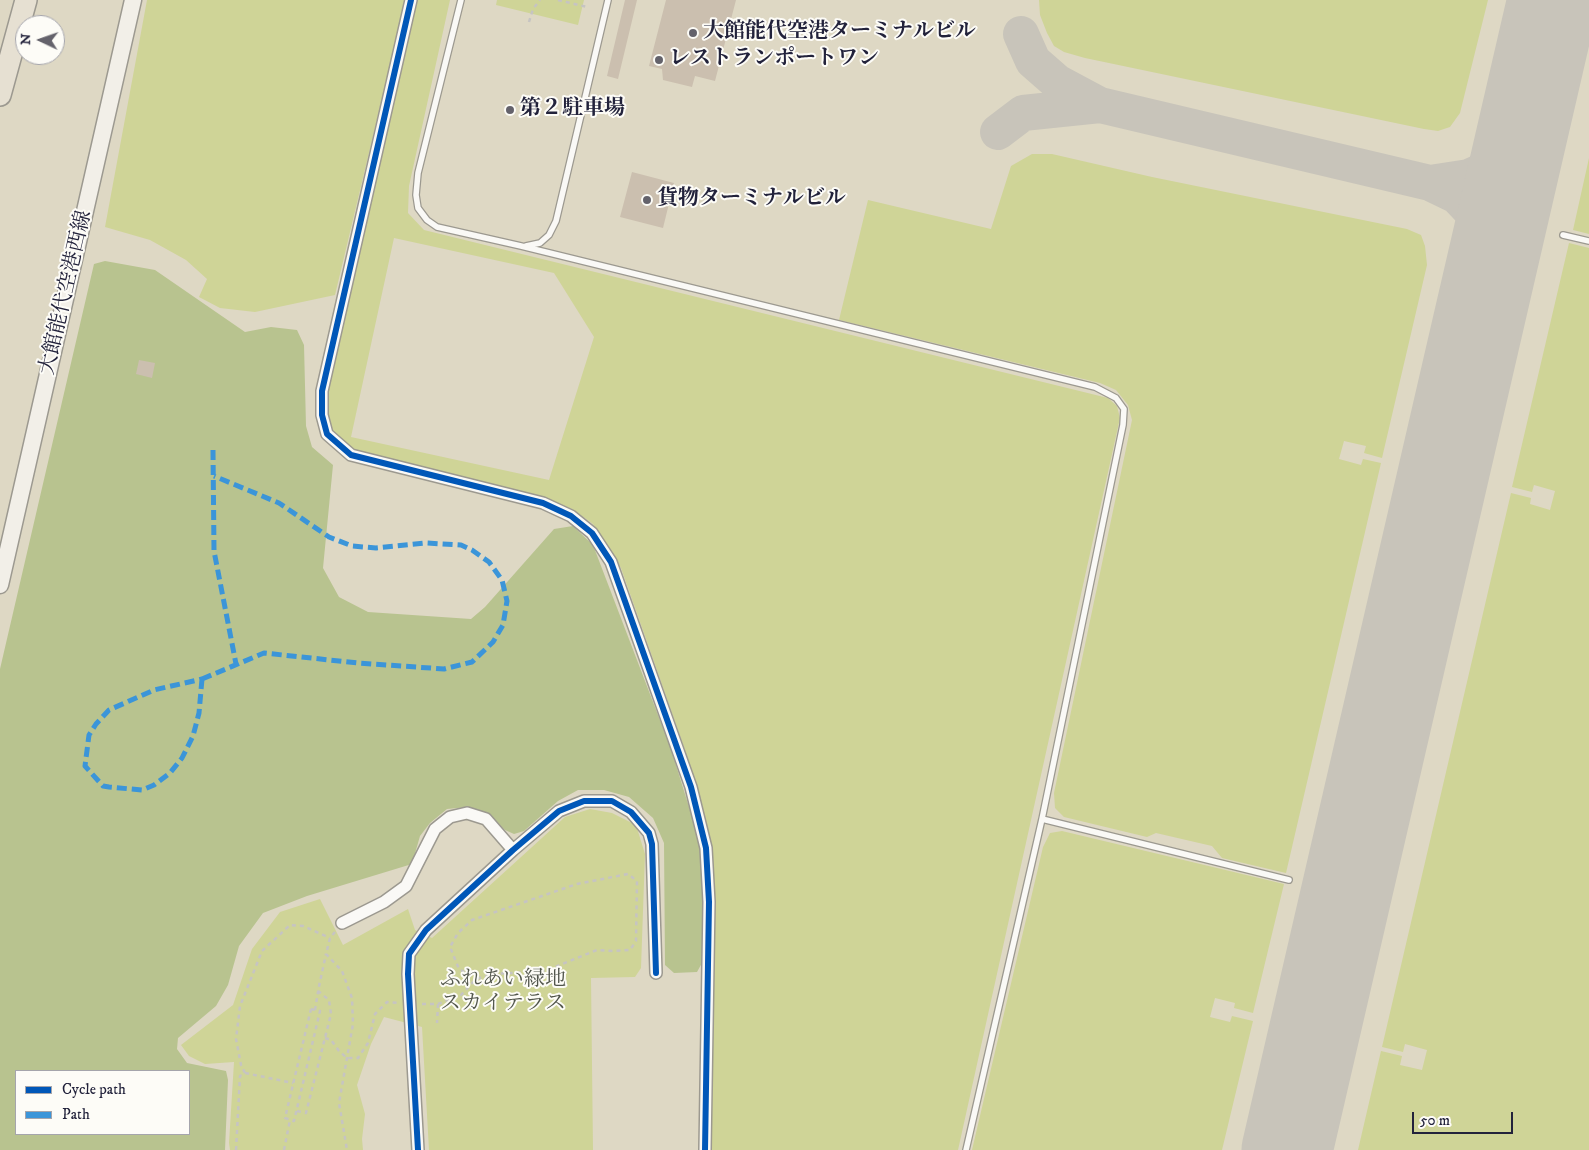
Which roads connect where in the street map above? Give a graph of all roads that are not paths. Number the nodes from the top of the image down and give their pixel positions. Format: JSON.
{"nodes":[{"id":1,"x":26,"y":0,"type":"edge"},
{"id":2,"x":133,"y":0,"type":"edge"},
{"id":3,"x":412,"y":0,"type":"edge"},
{"id":4,"x":462,"y":0,"type":"edge"},
{"id":5,"x":608,"y":0,"type":"edge"},
{"id":6,"x":0,"y":95,"type":"edge"},
{"id":7,"x":1563,"y":235,"type":"dead end"},
{"id":8,"x":1589,"y":241,"type":"edge"},
{"id":9,"x":522,"y":246,"type":"junction"},
{"id":10,"x":0,"y":585,"type":"edge"},
{"id":11,"x":1042,"y":819,"type":"junction"},
{"id":12,"x":513,"y":850,"type":"junction"},
{"id":13,"x":1289,"y":880,"type":"dead end"},
{"id":14,"x":342,"y":923,"type":"road end"},
{"id":15,"x":656,"y":973,"type":"dead end"},
{"id":16,"x":418,"y":1150,"type":"edge"},
{"id":17,"x":705,"y":1150,"type":"edge"},
{"id":18,"x":966,"y":1150,"type":"edge"}],
"edges":[{"from":1,"to":6,"type":"highway"},
{"from":2,"to":10,"type":"main road","name":"大館能代空港西線"},
{"from":3,"to":17,"type":"street"},
{"from":4,"to":9,"type":"lane"},
{"from":5,"to":9,"type":"lane"},
{"from":7,"to":8,"type":"lane"},
{"from":9,"to":11,"type":"lane"},
{"from":11,"to":13,"type":"lane"},
{"from":11,"to":18,"type":"lane"},
{"from":12,"to":14,"type":"street"},
{"from":12,"to":15,"type":"street"},
{"from":12,"to":16,"type":"street"}]}
